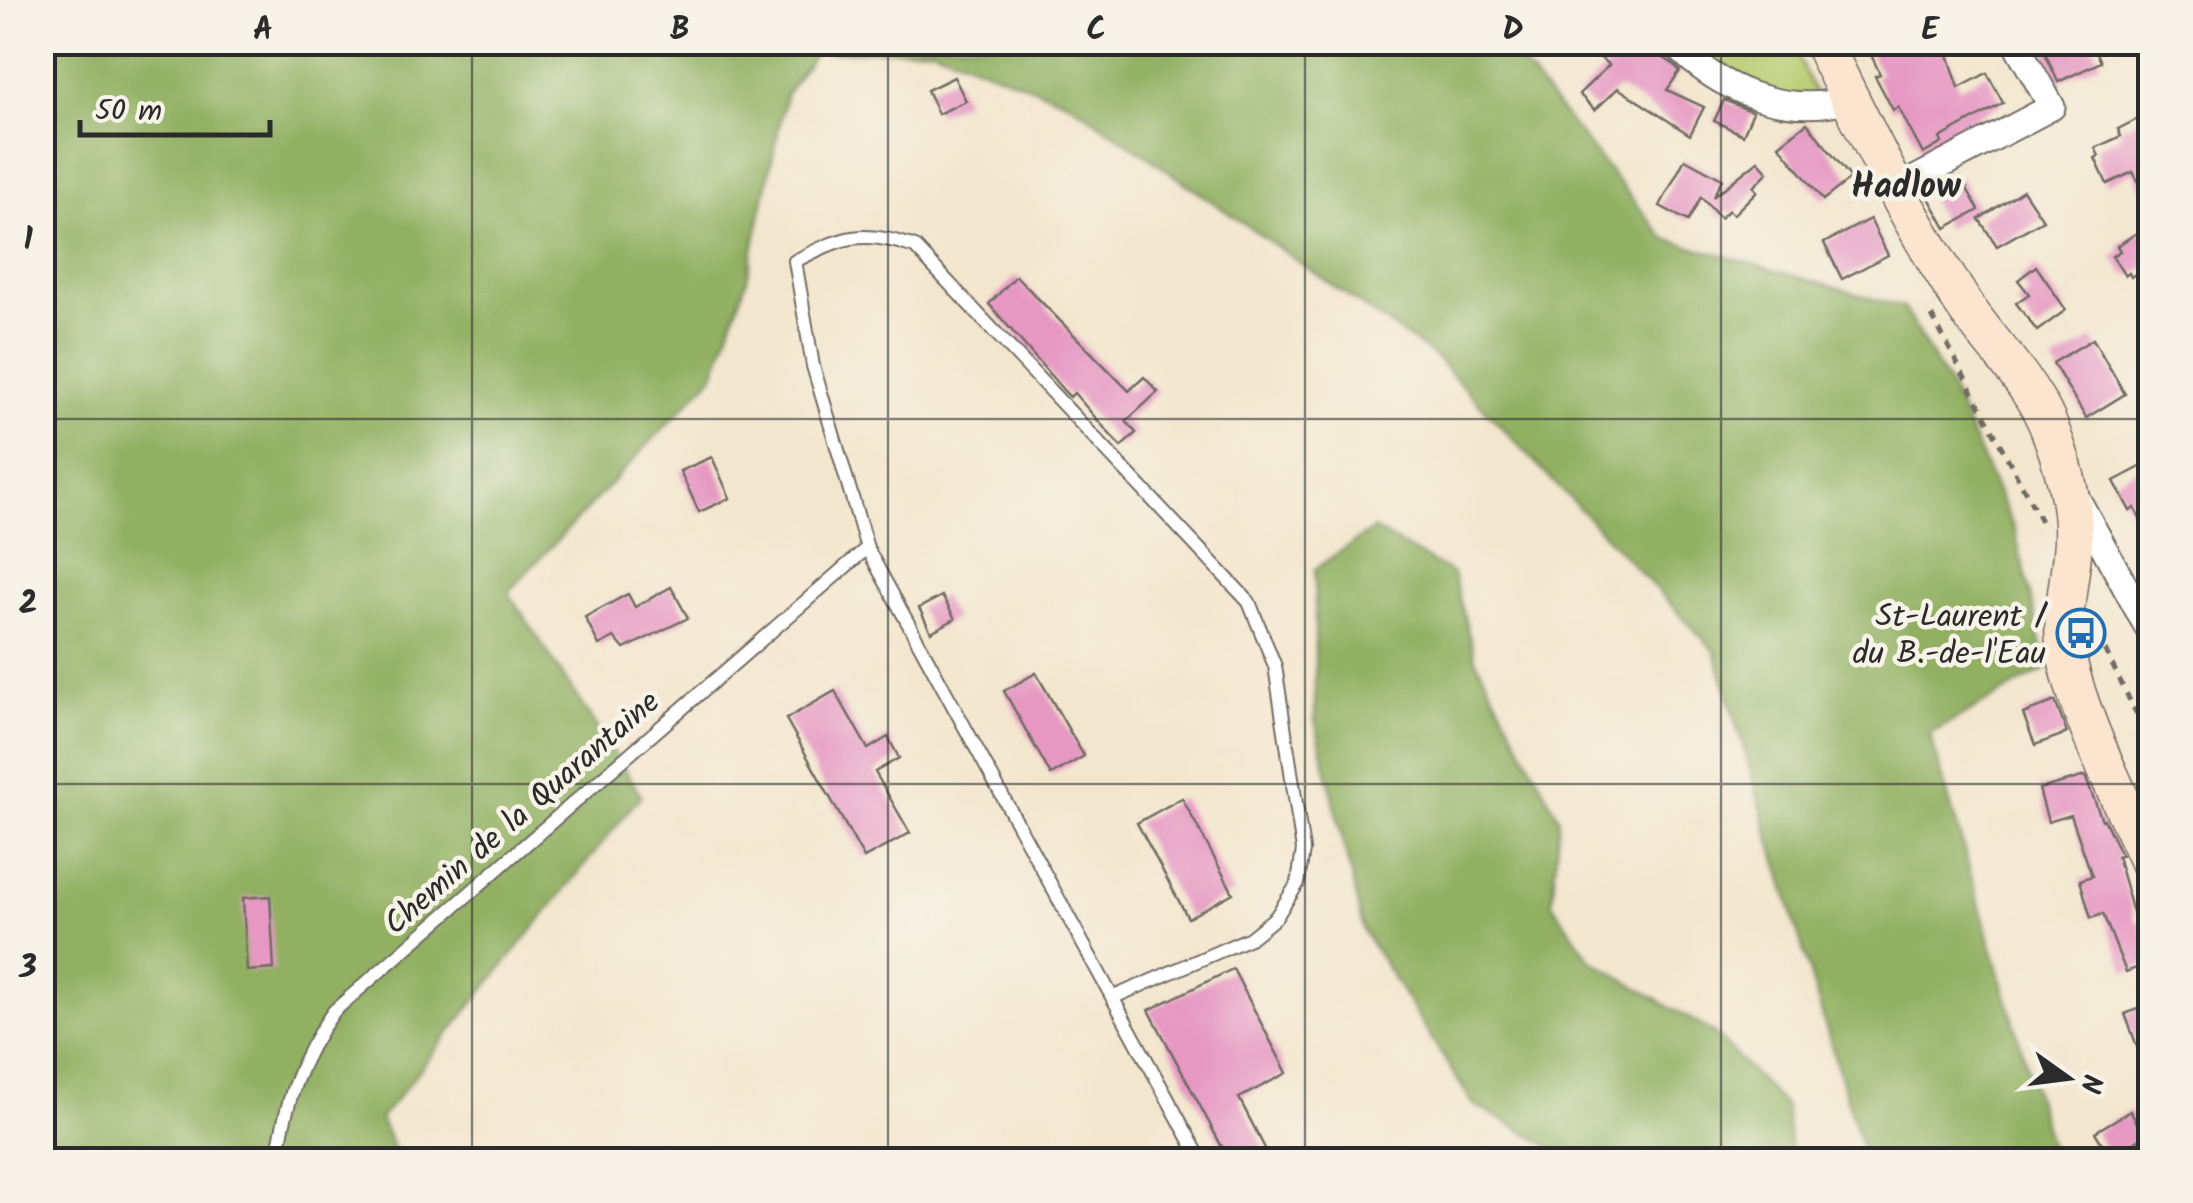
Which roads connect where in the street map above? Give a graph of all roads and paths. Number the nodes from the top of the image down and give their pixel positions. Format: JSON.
{"nodes":[{"id":1,"x":1672,"y":42,"type":"edge"},
{"id":2,"x":1822,"y":42,"type":"edge"},
{"id":3,"x":2015,"y":42,"type":"edge"},
{"id":4,"x":1850,"y":99,"type":"junction"},
{"id":5,"x":1894,"y":190,"type":"junction"},
{"id":6,"x":1924,"y":302,"type":"dead end"},
{"id":7,"x":2069,"y":484,"type":"junction"},
{"id":8,"x":867,"y":548,"type":"junction"},
{"id":9,"x":2068,"y":576,"type":"junction"},
{"id":10,"x":2092,"y":626,"type":"dead end"},
{"id":11,"x":2150,"y":632,"type":"edge"},
{"id":12,"x":2150,"y":741,"type":"edge"},
{"id":13,"x":2150,"y":864,"type":"edge"},
{"id":14,"x":1114,"y":997,"type":"junction"},
{"id":15,"x":276,"y":1160,"type":"edge"},
{"id":16,"x":1201,"y":1160,"type":"edge"}],
"edges":[{"from":1,"to":4,"type":"street"},
{"from":2,"to":4,"type":"street"},
{"from":3,"to":5,"type":"street"},
{"from":4,"to":5,"type":"street"},
{"from":5,"to":7,"type":"street"},
{"from":6,"to":9,"type":"path"},
{"from":7,"to":9,"type":"street"},
{"from":7,"to":11,"type":"street"},
{"from":8,"to":14,"type":"lane"},
{"from":8,"to":14,"type":"lane"},
{"from":8,"to":15,"type":"lane","name":"Chemin de la Quarantaine"},
{"from":9,"to":13,"type":"street"},
{"from":10,"to":12,"type":"path"},
{"from":14,"to":16,"type":"lane"}]}
